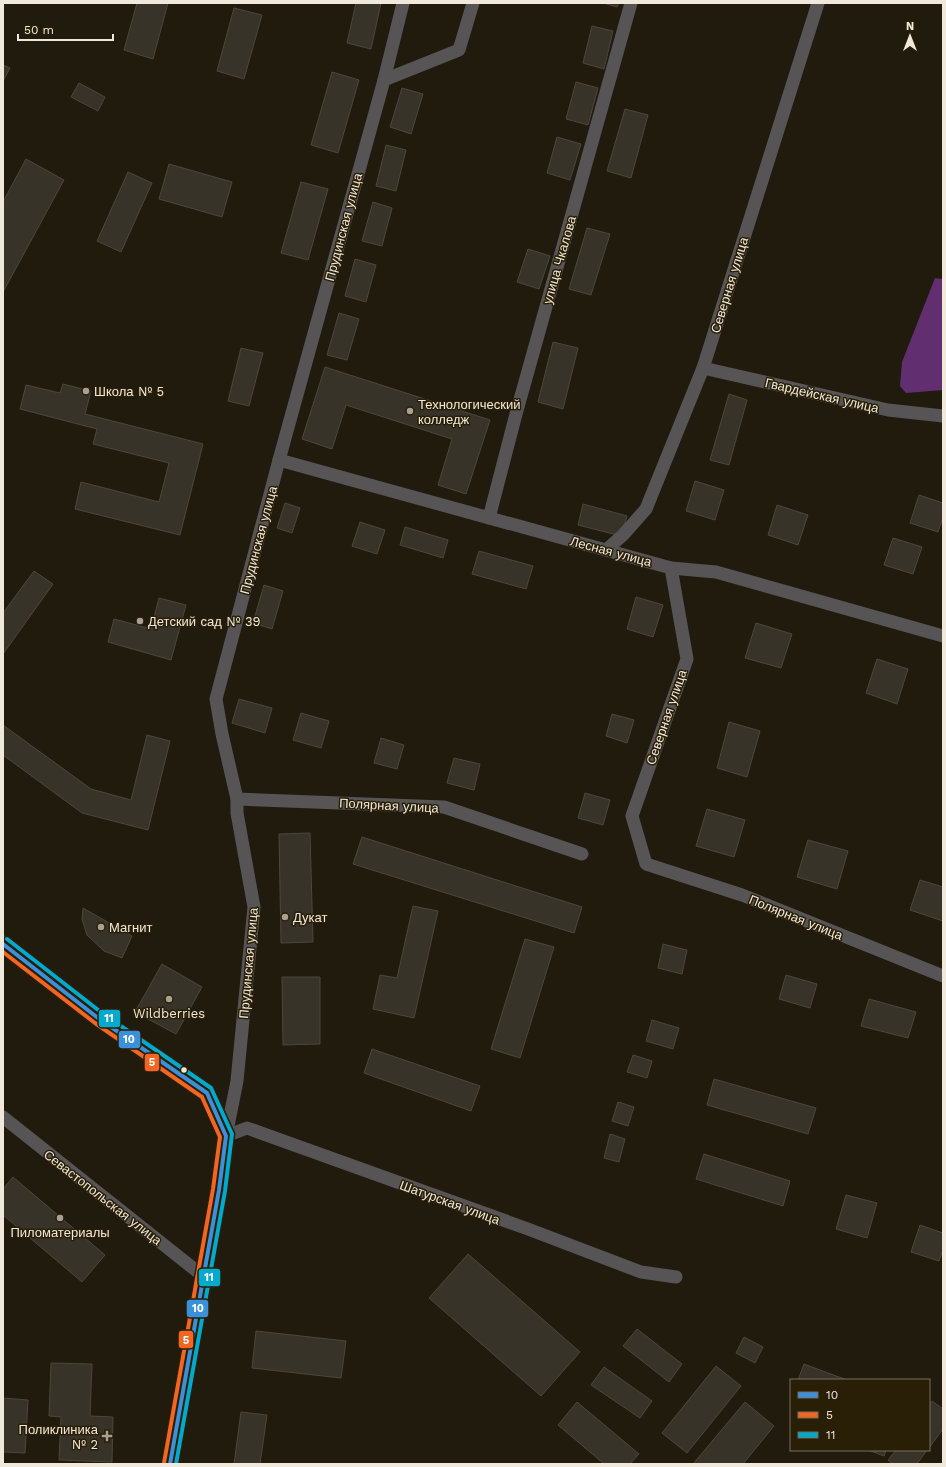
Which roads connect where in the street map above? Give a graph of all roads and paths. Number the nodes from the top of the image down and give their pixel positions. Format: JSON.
{"nodes":[{"id":1,"x":403,"y":3,"type":"edge"},
{"id":2,"x":473,"y":3,"type":"edge"},
{"id":3,"x":631,"y":3,"type":"edge"},
{"id":4,"x":818,"y":3,"type":"edge"},
{"id":5,"x":384,"y":80,"type":"junction"},
{"id":6,"x":703,"y":368,"type":"junction"},
{"id":7,"x":943,"y":416,"type":"edge"},
{"id":8,"x":279,"y":460,"type":"junction"},
{"id":9,"x":489,"y":518,"type":"junction"},
{"id":10,"x":606,"y":550,"type":"junction"},
{"id":11,"x":671,"y":568,"type":"junction"},
{"id":12,"x":943,"y":636,"type":"edge"},
{"id":13,"x":237,"y":799,"type":"junction"},
{"id":14,"x":582,"y":854,"type":"dead end"},
{"id":15,"x":646,"y":864,"type":"joint"},
{"id":16,"x":3,"y":944,"type":"edge"},
{"id":17,"x":943,"y":976,"type":"edge"},
{"id":18,"x":3,"y":1117,"type":"edge"},
{"id":19,"x":226,"y":1136,"type":"junction"},
{"id":20,"x":203,"y":1276,"type":"junction"},
{"id":21,"x":676,"y":1277,"type":"dead end"},
{"id":22,"x":170,"y":1464,"type":"edge"}],
"edges":[{"from":1,"to":5,"type":"street","name":"Прудинская улица"},
{"from":2,"to":5,"type":"street"},
{"from":3,"to":9,"type":"street","name":"улица Чкалова"},
{"from":4,"to":6,"type":"street","name":"Северная улица"},
{"from":5,"to":8,"type":"street","name":"Прудинская улица"},
{"from":6,"to":7,"type":"street","name":"Гвардейская улица"},
{"from":6,"to":10,"type":"street","name":"Северная улица"},
{"from":8,"to":9,"type":"street","name":"Лесная улица"},
{"from":8,"to":13,"type":"street","name":"Прудинская улица"},
{"from":9,"to":10,"type":"street","name":"Лесная улица"},
{"from":10,"to":11,"type":"street","name":"Лесная улица"},
{"from":11,"to":12,"type":"street","name":"Лесная улица"},
{"from":11,"to":15,"type":"street","name":"Северная улица"},
{"from":13,"to":14,"type":"street","name":"Полярная улица"},
{"from":13,"to":19,"type":"street","name":"Прудинская улица"},
{"from":15,"to":17,"type":"street","name":"Полярная улица"},
{"from":16,"to":19,"type":"street"},
{"from":18,"to":20,"type":"street","name":"Севастопольская улица"},
{"from":19,"to":20,"type":"street"},
{"from":19,"to":21,"type":"street","name":"Шатурская улица"},
{"from":20,"to":22,"type":"street"}]}
